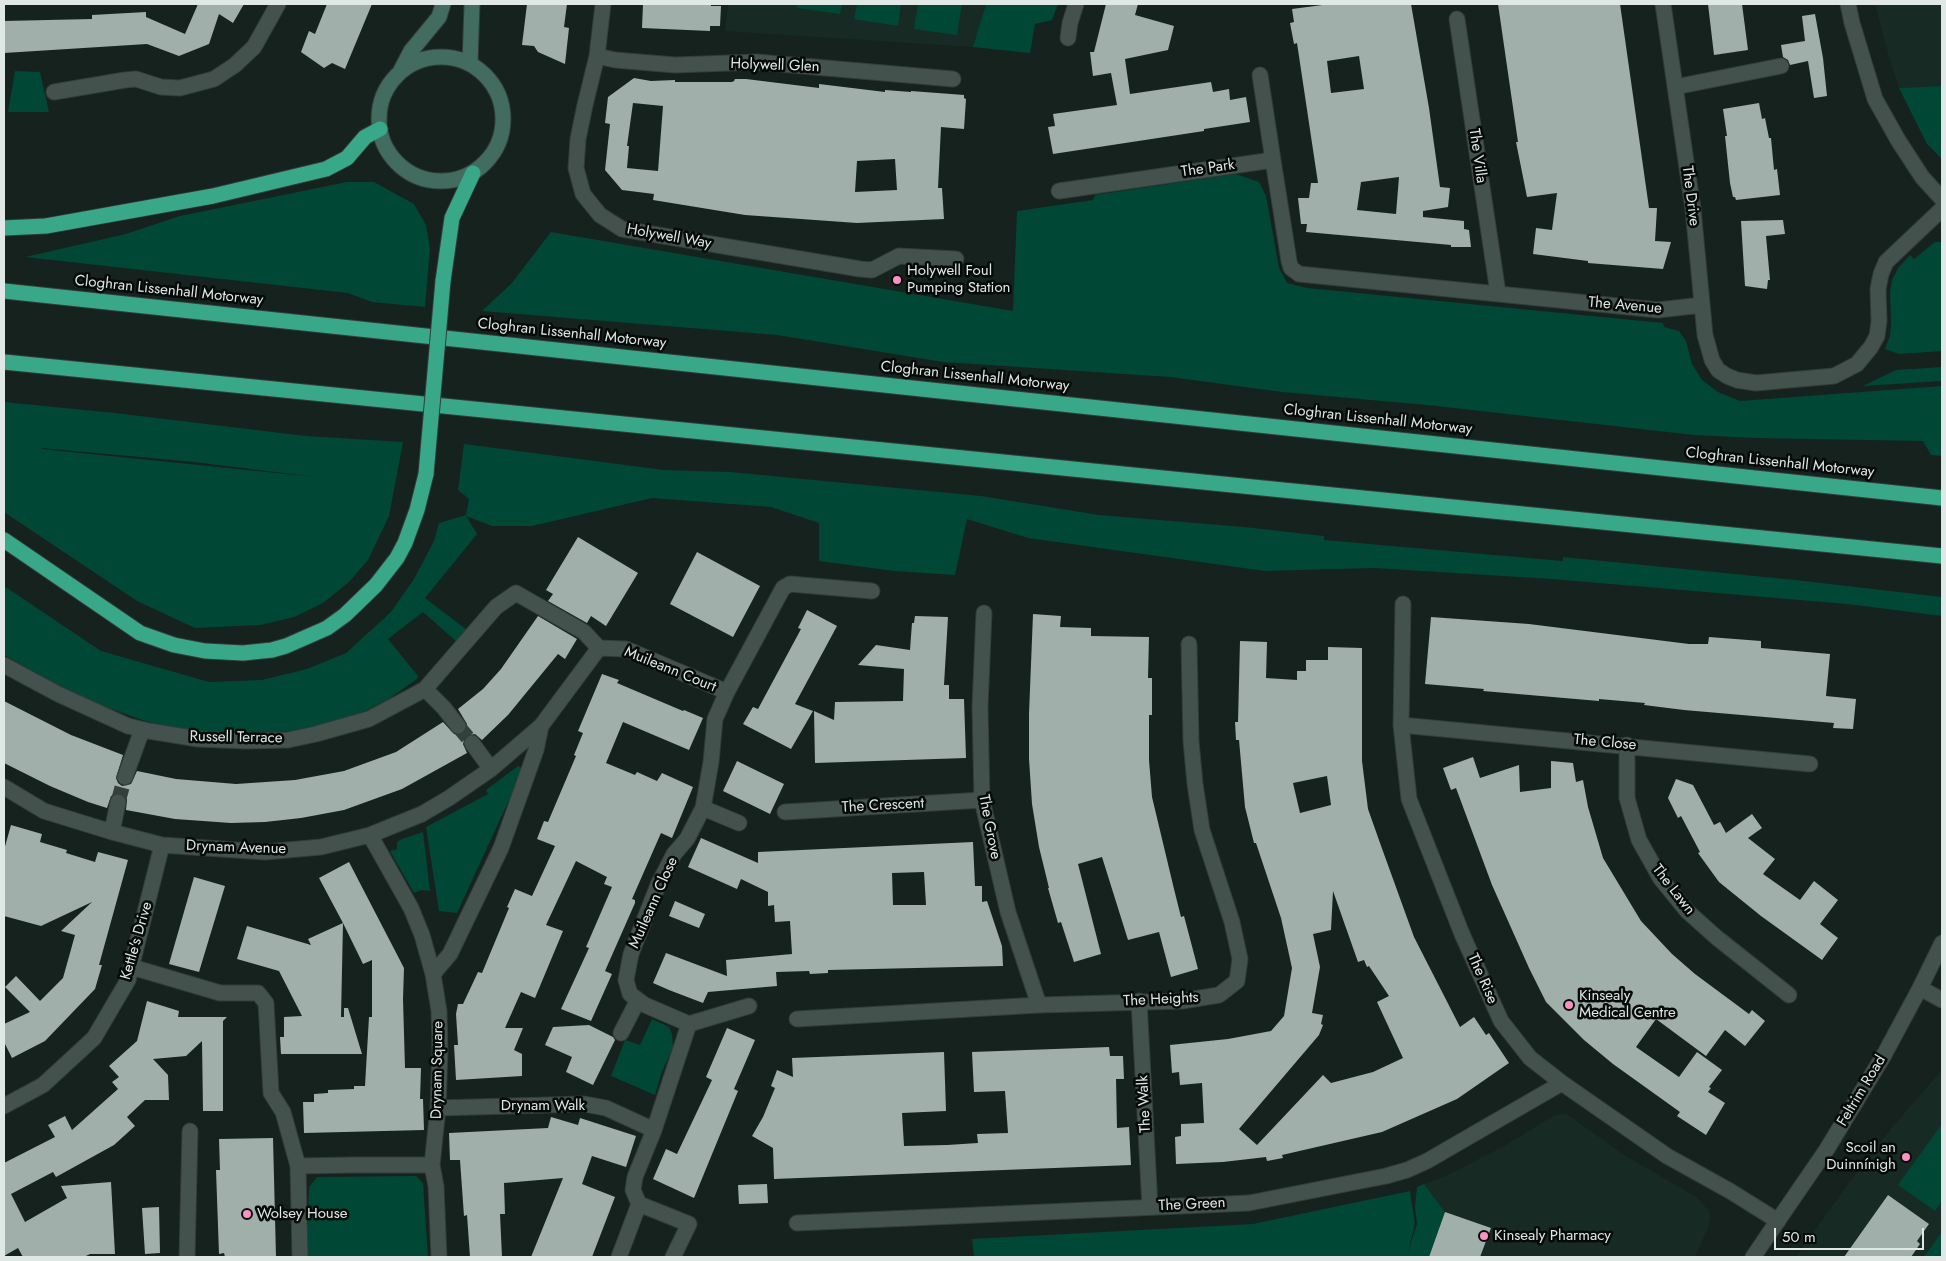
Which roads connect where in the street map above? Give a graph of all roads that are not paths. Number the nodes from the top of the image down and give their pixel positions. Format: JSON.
{"nodes":[{"id":1,"x":278,"y":4,"type":"edge"},
{"id":2,"x":444,"y":4,"type":"edge"},
{"id":3,"x":472,"y":4,"type":"edge"},
{"id":4,"x":603,"y":4,"type":"edge"},
{"id":5,"x":1076,"y":4,"type":"edge"},
{"id":6,"x":1663,"y":4,"type":"edge"},
{"id":7,"x":1848,"y":4,"type":"edge"},
{"id":8,"x":1457,"y":18,"type":"dead end"},
{"id":9,"x":1068,"y":38,"type":"dead end"},
{"id":10,"x":598,"y":56,"type":"junction"},
{"id":11,"x":470,"y":63,"type":"junction"},
{"id":12,"x":1781,"y":66,"type":"dead end"},
{"id":13,"x":401,"y":71,"type":"junction"},
{"id":14,"x":1260,"y":76,"type":"dead end"},
{"id":15,"x":953,"y":79,"type":"dead end"},
{"id":16,"x":1675,"y":88,"type":"junction"},
{"id":17,"x":54,"y":92,"type":"dead end"},
{"id":18,"x":380,"y":129,"type":"junction"},
{"id":19,"x":1273,"y":160,"type":"junction"},
{"id":20,"x":473,"y":173,"type":"junction"},
{"id":21,"x":1059,"y":191,"type":"dead end"},
{"id":22,"x":1942,"y":199,"type":"edge"},
{"id":23,"x":1942,"y":209,"type":"edge"},
{"id":24,"x":4,"y":228,"type":"edge"},
{"id":25,"x":956,"y":259,"type":"dead end"},
{"id":26,"x":4,"y":291,"type":"edge"},
{"id":27,"x":1498,"y":293,"type":"junction"},
{"id":28,"x":1702,"y":305,"type":"junction"},
{"id":29,"x":4,"y":362,"type":"edge"},
{"id":30,"x":1942,"y":498,"type":"edge"},
{"id":31,"x":4,"y":540,"type":"edge"},
{"id":32,"x":1942,"y":556,"type":"edge"},
{"id":33,"x":872,"y":591,"type":"dead end"},
{"id":34,"x":1403,"y":604,"type":"dead end"},
{"id":35,"x":984,"y":613,"type":"dead end"},
{"id":36,"x":1189,"y":644,"type":"dead end"},
{"id":37,"x":600,"y":648,"type":"junction"},
{"id":38,"x":4,"y":665,"type":"edge"},
{"id":39,"x":425,"y":689,"type":"junction"},
{"id":40,"x":727,"y":692,"type":"junction"},
{"id":41,"x":1401,"y":724,"type":"junction"},
{"id":42,"x":458,"y":726,"type":"tunnel mouth"},
{"id":43,"x":541,"y":726,"type":"junction"},
{"id":44,"x":142,"y":730,"type":"junction"},
{"id":45,"x":472,"y":743,"type":"tunnel mouth"},
{"id":46,"x":1627,"y":745,"type":"junction"},
{"id":47,"x":1810,"y":764,"type":"dead end"},
{"id":48,"x":492,"y":769,"type":"junction"},
{"id":49,"x":125,"y":777,"type":"tunnel mouth"},
{"id":50,"x":5,"y":790,"type":"edge"},
{"id":51,"x":982,"y":800,"type":"junction"},
{"id":52,"x":118,"y":802,"type":"tunnel mouth"},
{"id":53,"x":703,"y":808,"type":"junction"},
{"id":54,"x":785,"y":812,"type":"dead end"},
{"id":55,"x":739,"y":823,"type":"dead end"},
{"id":56,"x":112,"y":832,"type":"junction"},
{"id":57,"x":370,"y":835,"type":"junction"},
{"id":58,"x":162,"y":844,"type":"junction"},
{"id":59,"x":1942,"y":943,"type":"edge"},
{"id":60,"x":132,"y":967,"type":"junction"},
{"id":61,"x":433,"y":974,"type":"junction"},
{"id":62,"x":1920,"y":988,"type":"junction"},
{"id":63,"x":1789,"y":995,"type":"dead end"},
{"id":64,"x":638,"y":1000,"type":"junction"},
{"id":65,"x":1942,"y":1000,"type":"edge"},
{"id":66,"x":1139,"y":1001,"type":"junction"},
{"id":67,"x":1039,"y":1005,"type":"junction"},
{"id":68,"x":749,"y":1006,"type":"dead end"},
{"id":69,"x":797,"y":1019,"type":"dead end"},
{"id":70,"x":689,"y":1024,"type":"junction"},
{"id":71,"x":621,"y":1033,"type":"dead end"},
{"id":72,"x":1562,"y":1083,"type":"junction"},
{"id":73,"x":4,"y":1106,"type":"edge"},
{"id":74,"x":438,"y":1108,"type":"junction"},
{"id":75,"x":654,"y":1130,"type":"junction"},
{"id":76,"x":190,"y":1131,"type":"dead end"},
{"id":77,"x":432,"y":1165,"type":"junction"},
{"id":78,"x":298,"y":1166,"type":"junction"},
{"id":79,"x":639,"y":1204,"type":"junction"},
{"id":80,"x":1150,"y":1207,"type":"junction"},
{"id":81,"x":1778,"y":1221,"type":"junction"},
{"id":82,"x":797,"y":1223,"type":"dead end"},
{"id":83,"x":187,"y":1257,"type":"edge"},
{"id":84,"x":300,"y":1257,"type":"edge"},
{"id":85,"x":439,"y":1257,"type":"edge"},
{"id":86,"x":619,"y":1257,"type":"edge"},
{"id":87,"x":673,"y":1257,"type":"edge"},
{"id":88,"x":1753,"y":1257,"type":"edge"}],
"edges":[{"from":1,"to":17,"type":"street"},
{"from":2,"to":13,"type":"main road"},
{"from":3,"to":11,"type":"main road"},
{"from":4,"to":10,"type":"street","name":"Holywell Way"},
{"from":5,"to":9,"type":"street"},
{"from":6,"to":16,"type":"street","name":"The Drive"},
{"from":7,"to":22,"type":"street"},
{"from":8,"to":27,"type":"street","name":"The Villa"},
{"from":10,"to":15,"type":"street","name":"Holywell Glen"},
{"from":10,"to":25,"type":"street","name":"Holywell Way"},
{"from":11,"to":13,"type":"main road"},
{"from":11,"to":20,"type":"main road"},
{"from":12,"to":16,"type":"street"},
{"from":13,"to":18,"type":"main road"},
{"from":14,"to":19,"type":"street"},
{"from":16,"to":28,"type":"street","name":"The Drive"},
{"from":18,"to":20,"type":"main road"},
{"from":18,"to":24,"type":"highway"},
{"from":19,"to":21,"type":"street","name":"The Park"},
{"from":19,"to":27,"type":"street","name":"The Avenue"},
{"from":20,"to":31,"type":"highway","bridge":true},
{"from":23,"to":28,"type":"street"},
{"from":26,"to":30,"type":"highway","name":"Cloghran Lissenhall Motorway"},
{"from":27,"to":28,"type":"street","name":"The Avenue"},
{"from":29,"to":32,"type":"highway"},
{"from":33,"to":40,"type":"street","name":"Muileann Close"},
{"from":34,"to":41,"type":"street","name":"The Rise"},
{"from":35,"to":51,"type":"street","name":"The Grove"},
{"from":36,"to":66,"type":"street","name":"The Heights"},
{"from":37,"to":39,"type":"street","name":"Russell Terrace"},
{"from":37,"to":40,"type":"street","name":"Muileann Court"},
{"from":37,"to":43,"type":"street","name":"Drynam Avenue"},
{"from":38,"to":44,"type":"street","name":"Russell Terrace"},
{"from":39,"to":42,"type":"street"},
{"from":39,"to":44,"type":"street","name":"Russell Terrace"},
{"from":40,"to":53,"type":"street","name":"Muileann Close"},
{"from":41,"to":46,"type":"street","name":"The Close"},
{"from":41,"to":72,"type":"street","name":"The Rise"},
{"from":43,"to":48,"type":"street","name":"Drynam Avenue"},
{"from":43,"to":61,"type":"street"},
{"from":44,"to":49,"type":"street"},
{"from":45,"to":48,"type":"street"},
{"from":46,"to":47,"type":"street","name":"The Close"},
{"from":46,"to":63,"type":"street","name":"The Lawn"},
{"from":48,"to":57,"type":"street","name":"Drynam Avenue"},
{"from":50,"to":56,"type":"street","name":"Drynam Avenue"},
{"from":51,"to":54,"type":"street","name":"The Crescent"},
{"from":51,"to":67,"type":"street","name":"The Grove"},
{"from":52,"to":56,"type":"street"},
{"from":53,"to":55,"type":"street"},
{"from":53,"to":64,"type":"street","name":"Muileann Close"},
{"from":56,"to":58,"type":"street","name":"Drynam Avenue"},
{"from":57,"to":58,"type":"street","name":"Drynam Avenue"},
{"from":57,"to":61,"type":"street","name":"Drynam Square"},
{"from":58,"to":60,"type":"street","name":"Kettle's Drive"},
{"from":59,"to":62,"type":"street","name":"Feltrim Road"},
{"from":60,"to":73,"type":"street","name":"Kettle's Drive"},
{"from":60,"to":78,"type":"street"},
{"from":61,"to":74,"type":"street","name":"Drynam Square"},
{"from":62,"to":65,"type":"street"},
{"from":62,"to":81,"type":"street","name":"Feltrim Road"},
{"from":64,"to":70,"type":"street"},
{"from":64,"to":71,"type":"street"},
{"from":66,"to":67,"type":"street","name":"The Heights"},
{"from":66,"to":80,"type":"street","name":"The Walk"},
{"from":67,"to":69,"type":"street","name":"The Heights"},
{"from":68,"to":70,"type":"street"},
{"from":70,"to":75,"type":"street"},
{"from":72,"to":80,"type":"street","name":"The Green"},
{"from":72,"to":81,"type":"street","name":"The Rise"},
{"from":74,"to":75,"type":"street","name":"Drynam Walk"},
{"from":74,"to":77,"type":"street","name":"Drynam Square"},
{"from":75,"to":79,"type":"street"},
{"from":76,"to":83,"type":"street"},
{"from":77,"to":78,"type":"street"},
{"from":77,"to":85,"type":"street","name":"Drynam Square"},
{"from":78,"to":84,"type":"street"},
{"from":79,"to":86,"type":"street"},
{"from":79,"to":87,"type":"street"},
{"from":80,"to":82,"type":"street","name":"The Green"},
{"from":81,"to":88,"type":"street","name":"Feltrim Road"}]}
